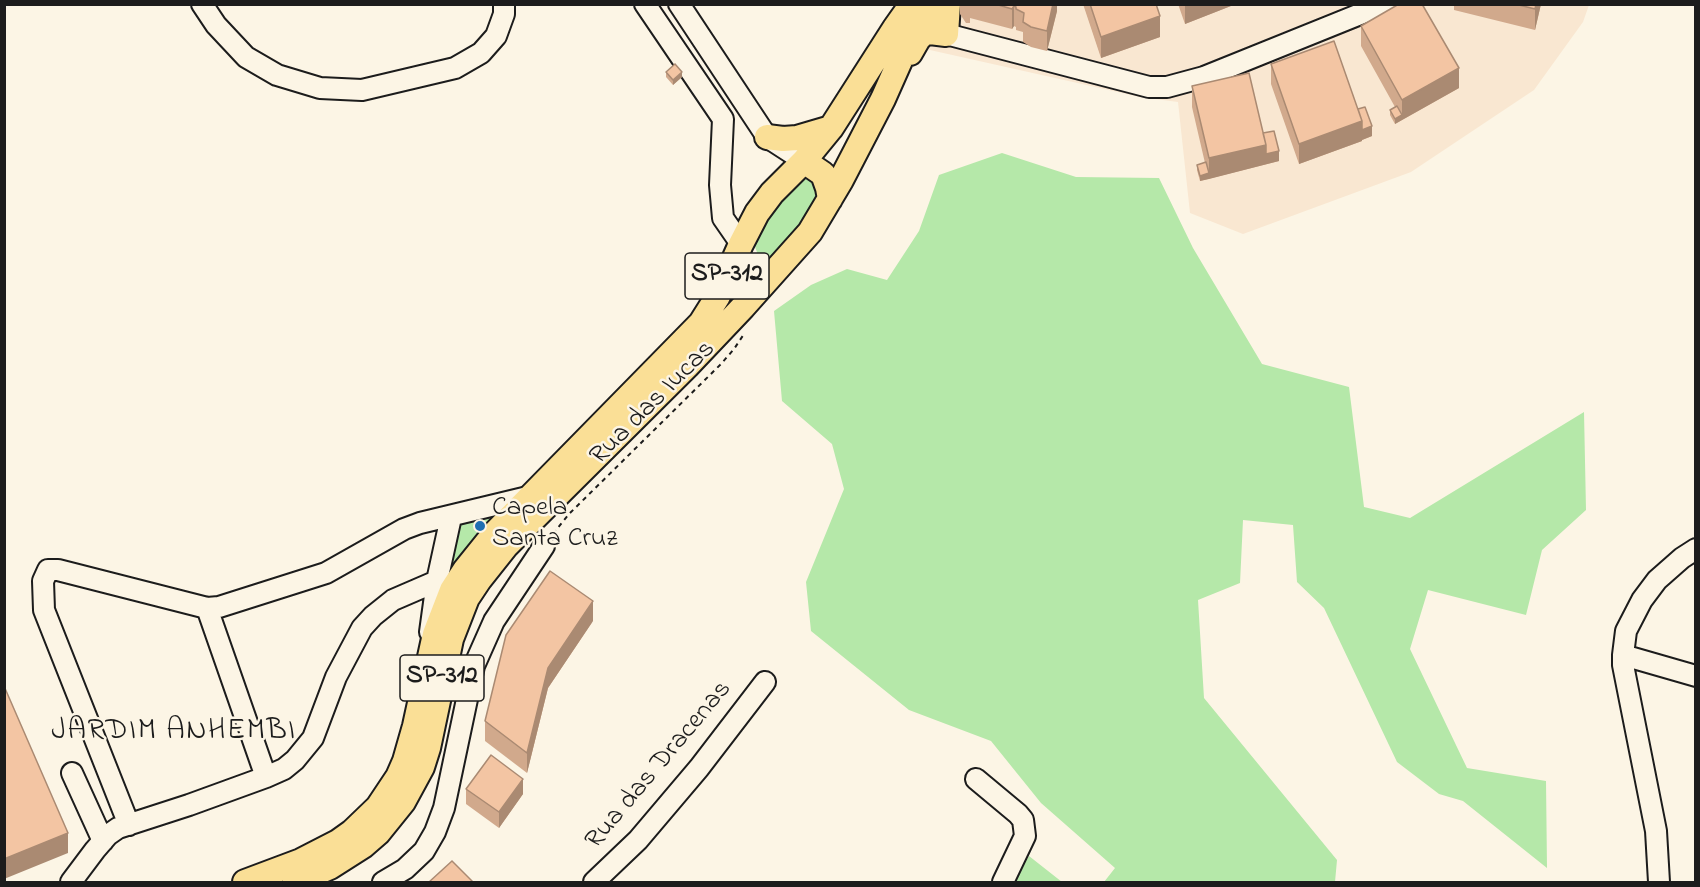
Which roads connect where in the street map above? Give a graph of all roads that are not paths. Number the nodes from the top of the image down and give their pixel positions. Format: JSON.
{"nodes":[{"id":1,"x":202,"y":4,"type":"edge"},
{"id":2,"x":504,"y":4,"type":"edge"},
{"id":3,"x":645,"y":4,"type":"edge"},
{"id":4,"x":679,"y":4,"type":"edge"},
{"id":5,"x":912,"y":4,"type":"edge"},
{"id":6,"x":932,"y":4,"type":"edge"},
{"id":7,"x":948,"y":4,"type":"edge"},
{"id":8,"x":1385,"y":4,"type":"edge"},
{"id":9,"x":946,"y":34,"type":"junction"},
{"id":10,"x":883,"y":99,"type":"junction"},
{"id":11,"x":831,"y":128,"type":"junction"},
{"id":12,"x":768,"y":137,"type":"junction"},
{"id":13,"x":804,"y":161,"type":"junction"},
{"id":14,"x":830,"y":199,"type":"junction"},
{"id":15,"x":741,"y":244,"type":"junction"},
{"id":16,"x":777,"y":270,"type":"junction"},
{"id":17,"x":532,"y":496,"type":"junction"},
{"id":18,"x":451,"y":517,"type":"junction"},
{"id":19,"x":544,"y":546,"type":"road end"},
{"id":20,"x":1695,"y":549,"type":"edge"},
{"id":21,"x":437,"y":581,"type":"junction"},
{"id":22,"x":207,"y":608,"type":"junction"},
{"id":23,"x":1623,"y":655,"type":"junction"},
{"id":24,"x":429,"y":656,"type":"junction"},
{"id":25,"x":1695,"y":676,"type":"edge"},
{"id":26,"x":765,"y":682,"type":"dead end"},
{"id":27,"x":72,"y":772,"type":"dead end"},
{"id":28,"x":266,"y":777,"type":"junction"},
{"id":29,"x":976,"y":779,"type":"dead end"},
{"id":30,"x":124,"y":826,"type":"junction"},
{"id":31,"x":103,"y":841,"type":"junction"},
{"id":32,"x":71,"y":882,"type":"edge"},
{"id":33,"x":245,"y":882,"type":"edge"},
{"id":34,"x":295,"y":882,"type":"edge"},
{"id":35,"x":383,"y":882,"type":"edge"},
{"id":36,"x":594,"y":882,"type":"edge"},
{"id":37,"x":1003,"y":882,"type":"edge"},
{"id":38,"x":1659,"y":882,"type":"edge"}],
"edges":[{"from":1,"to":2,"type":"street"},
{"from":3,"to":15,"type":"street"},
{"from":4,"to":12,"type":"street"},
{"from":5,"to":11,"type":"main road","number":"SP-312"},
{"from":6,"to":10,"type":"main road","number":"SP-312"},
{"from":7,"to":9,"type":"main road"},
{"from":8,"to":9,"type":"street"},
{"from":9,"to":10,"type":"main road"},
{"from":10,"to":14,"type":"main road","number":"SP-312"},
{"from":11,"to":12,"type":"main road"},
{"from":11,"to":13,"type":"main road","number":"SP-312"},
{"from":12,"to":13,"type":"street"},
{"from":13,"to":14,"type":"main road"},
{"from":13,"to":15,"type":"main road","number":"SP-312"},
{"from":14,"to":16,"type":"main road","number":"SP-312"},
{"from":15,"to":16,"type":"main road"},
{"from":15,"to":17,"type":"main road","number":"SP-312"},
{"from":16,"to":34,"type":"main road","number":"SP-312"},
{"from":17,"to":18,"type":"street"},
{"from":17,"to":24,"type":"main road","number":"SP-312"},
{"from":18,"to":21,"type":"street"},
{"from":18,"to":22,"type":"street"},
{"from":19,"to":35,"type":"street"},
{"from":20,"to":23,"type":"street"},
{"from":21,"to":24,"type":"street"},
{"from":21,"to":28,"type":"street"},
{"from":22,"to":28,"type":"street"},
{"from":22,"to":30,"type":"street"},
{"from":23,"to":25,"type":"street"},
{"from":23,"to":38,"type":"street"},
{"from":24,"to":33,"type":"main road","number":"SP-312"},
{"from":26,"to":36,"type":"street","name":"Rua das Dracenas"},
{"from":27,"to":31,"type":"street"},
{"from":28,"to":30,"type":"street"},
{"from":29,"to":37,"type":"street"},
{"from":30,"to":31,"type":"street"},
{"from":31,"to":32,"type":"street"}]}
